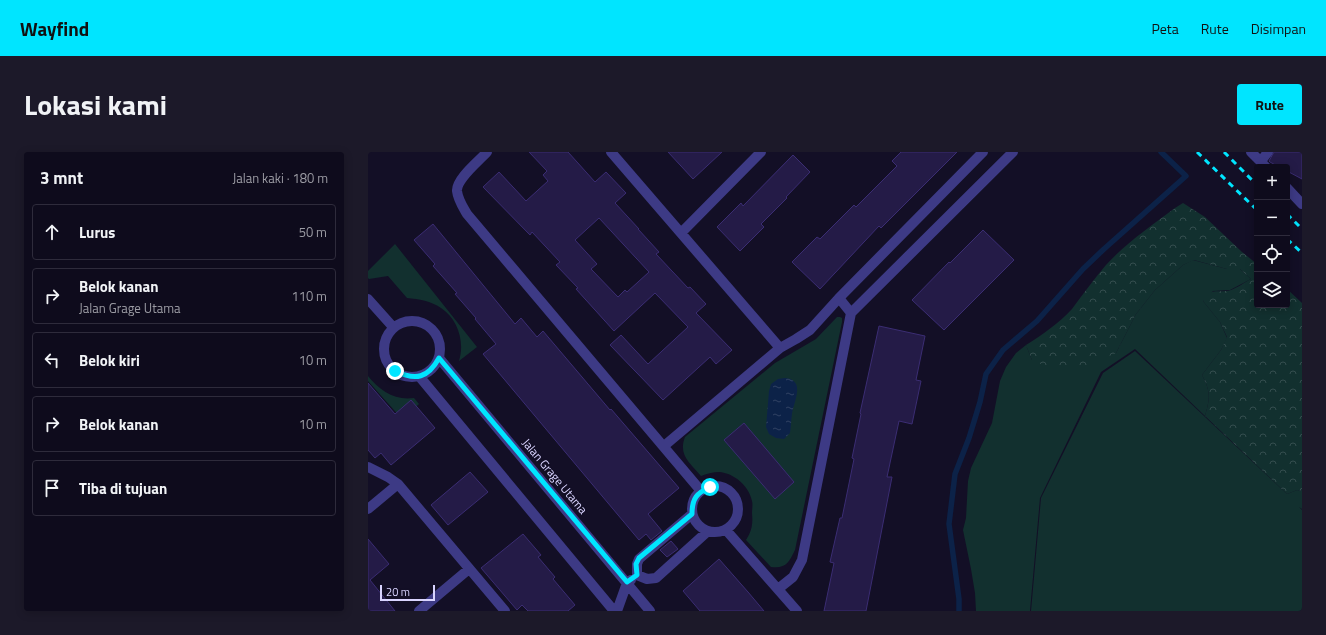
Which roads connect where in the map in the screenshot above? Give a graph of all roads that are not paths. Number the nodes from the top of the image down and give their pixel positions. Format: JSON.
{"nodes":[{"id":1,"x":487,"y":152,"type":"edge"},
{"id":2,"x":611,"y":152,"type":"edge"},
{"id":3,"x":761,"y":152,"type":"edge"},
{"id":4,"x":983,"y":152,"type":"edge"},
{"id":5,"x":1012,"y":152,"type":"edge"},
{"id":6,"x":1251,"y":152,"type":"edge"},
{"id":7,"x":1268,"y":152,"type":"edge"},
{"id":8,"x":1263,"y":164,"type":"edge"},
{"id":9,"x":1290,"y":191,"type":"edge"},
{"id":10,"x":1302,"y":204,"type":"edge"},
{"id":11,"x":681,"y":233,"type":"junction"},
{"id":12,"x":839,"y":298,"type":"junction"},
{"id":13,"x":368,"y":299,"type":"edge"},
{"id":14,"x":851,"y":313,"type":"junction"},
{"id":15,"x":393,"y":327,"type":"junction"},
{"id":16,"x":780,"y":348,"type":"junction"},
{"id":17,"x":439,"y":358,"type":"junction"},
{"id":18,"x":419,"y":376,"type":"junction"},
{"id":19,"x":664,"y":446,"type":"junction"},
{"id":20,"x":368,"y":467,"type":"edge"},
{"id":21,"x":398,"y":484,"type":"junction"},
{"id":22,"x":701,"y":491,"type":"junction"},
{"id":23,"x":368,"y":509,"type":"edge"},
{"id":24,"x":692,"y":514,"type":"junction"},
{"id":25,"x":726,"y":530,"type":"junction"},
{"id":26,"x":708,"y":531,"type":"junction"},
{"id":27,"x":469,"y":569,"type":"junction"},
{"id":28,"x":637,"y":575,"type":"junction"},
{"id":29,"x":627,"y":582,"type":"junction"},
{"id":30,"x":778,"y":589,"type":"junction"},
{"id":31,"x":419,"y":611,"type":"edge"},
{"id":32,"x":504,"y":611,"type":"edge"},
{"id":33,"x":616,"y":611,"type":"edge"},
{"id":34,"x":650,"y":611,"type":"edge"},
{"id":35,"x":797,"y":611,"type":"edge"}],
"edges":[{"from":1,"to":19,"type":"street"},
{"from":2,"to":11,"type":"street"},
{"from":3,"to":11,"type":"street"},
{"from":4,"to":12,"type":"street"},
{"from":5,"to":14,"type":"street"},
{"from":6,"to":8,"type":"street"},
{"from":7,"to":8,"type":"street"},
{"from":9,"to":10,"type":"street"},
{"from":11,"to":16,"type":"street"},
{"from":12,"to":14,"type":"street"},
{"from":12,"to":16,"type":"street"},
{"from":13,"to":15,"type":"street"},
{"from":14,"to":30,"type":"street"},
{"from":15,"to":17,"type":"street"},
{"from":15,"to":18,"type":"street"},
{"from":16,"to":19,"type":"street"},
{"from":17,"to":18,"type":"street"},
{"from":17,"to":29,"type":"street","name":"Jalan Grage Utama"},
{"from":18,"to":33,"type":"street"},
{"from":19,"to":22,"type":"street"},
{"from":20,"to":21,"type":"street"},
{"from":21,"to":23,"type":"street"},
{"from":21,"to":27,"type":"street"},
{"from":22,"to":24,"type":"street"},
{"from":22,"to":25,"type":"street"},
{"from":24,"to":26,"type":"street"},
{"from":24,"to":28,"type":"street"},
{"from":25,"to":26,"type":"street"},
{"from":25,"to":30,"type":"street"},
{"from":26,"to":28,"type":"street"},
{"from":27,"to":31,"type":"street"},
{"from":27,"to":32,"type":"street"},
{"from":28,"to":29,"type":"street"},
{"from":29,"to":33,"type":"street"},
{"from":29,"to":34,"type":"street","name":"Jalan Grage Utama"},
{"from":30,"to":35,"type":"street"}]}
